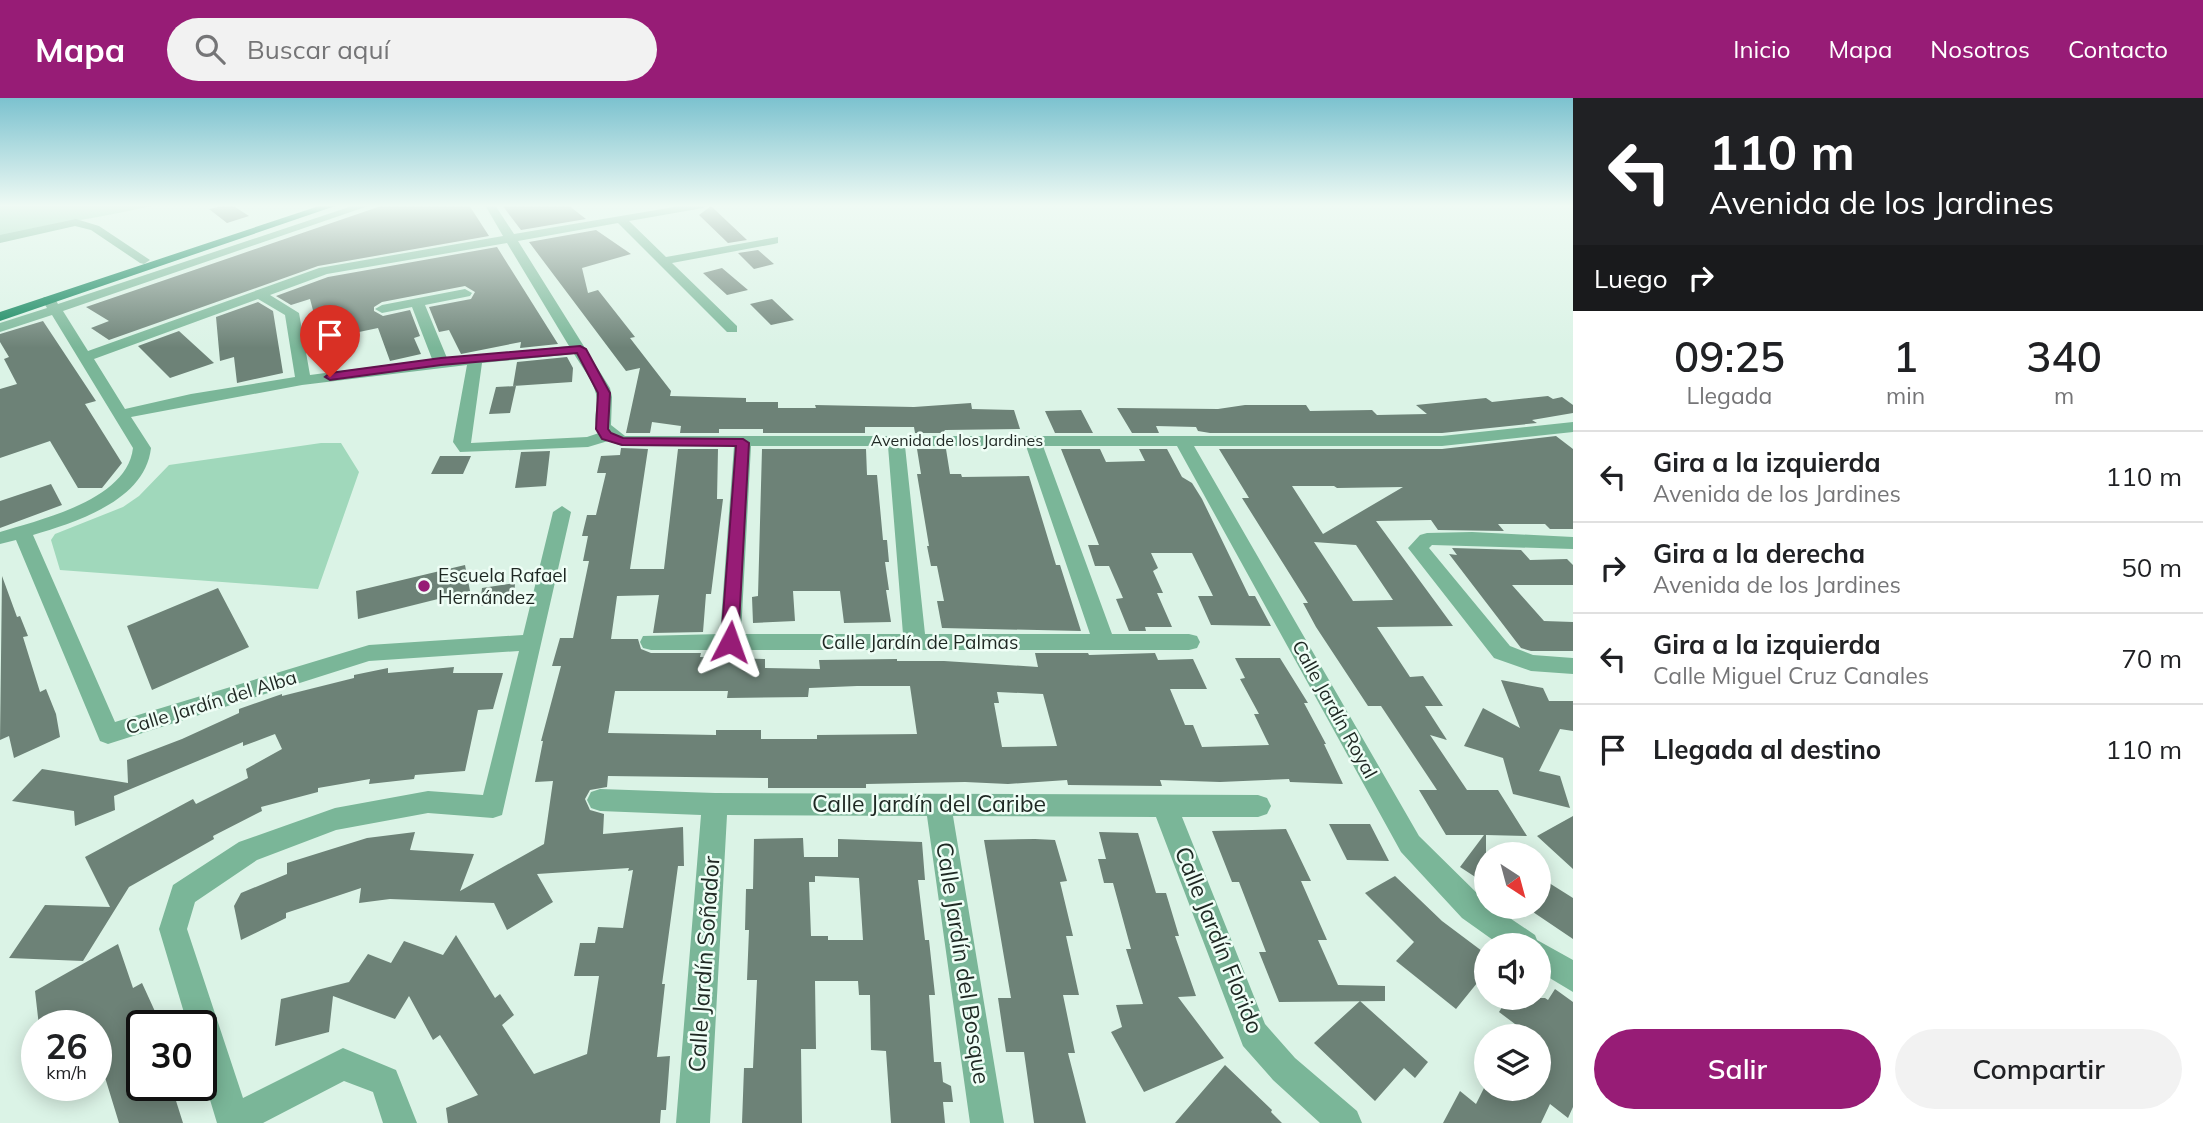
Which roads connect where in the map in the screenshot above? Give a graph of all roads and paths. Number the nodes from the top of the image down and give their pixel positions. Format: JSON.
{"nodes":[{"id":1,"x":133,"y":253,"type":"edge"},
{"id":2,"x":166,"y":253,"type":"edge"},
{"id":3,"x":198,"y":253,"type":"edge"},
{"id":4,"x":215,"y":253,"type":"edge"},
{"id":5,"x":387,"y":253,"type":"edge"},
{"id":6,"x":422,"y":253,"type":"edge"},
{"id":7,"x":520,"y":253,"type":"edge"},
{"id":8,"x":656,"y":253,"type":"edge"},
{"id":9,"x":707,"y":253,"type":"edge"},
{"id":10,"x":391,"y":258,"type":"junction"},
{"id":11,"x":144,"y":260,"type":"junction"},
{"id":12,"x":665,"y":261,"type":"junction"},
{"id":13,"x":465,"y":293,"type":"dead end"},
{"id":14,"x":258,"y":294,"type":"junction"},
{"id":15,"x":417,"y":302,"type":"junction"},
{"id":16,"x":52,"y":305,"type":"junction"},
{"id":17,"x":0,"y":307,"type":"edge"},
{"id":18,"x":382,"y":309,"type":"dead end"},
{"id":19,"x":0,"y":317,"type":"edge"},
{"id":20,"x":0,"y":328,"type":"edge"},
{"id":21,"x":732,"y":329,"type":"dead end"},
{"id":22,"x":580,"y":349,"type":"junction"},
{"id":23,"x":85,"y":357,"type":"junction"},
{"id":24,"x":475,"y":359,"type":"junction"},
{"id":25,"x":441,"y":362,"type":"junction"},
{"id":26,"x":303,"y":380,"type":"junction"},
{"id":27,"x":121,"y":415,"type":"junction"},
{"id":28,"x":1573,"y":428,"type":"edge"},
{"id":29,"x":607,"y":436,"type":"junction"},
{"id":30,"x":1032,"y":440,"type":"junction"},
{"id":31,"x":896,"y":441,"type":"junction"},
{"id":32,"x":1183,"y":441,"type":"junction"},
{"id":33,"x":743,"y":443,"type":"junction"},
{"id":34,"x":562,"y":512,"type":"dead end"},
{"id":35,"x":11,"y":535,"type":"edge"},
{"id":36,"x":1573,"y":543,"type":"edge"},
{"id":37,"x":531,"y":642,"type":"junction"},
{"id":38,"x":651,"y":642,"type":"dead end"},
{"id":39,"x":730,"y":642,"type":"junction"},
{"id":40,"x":915,"y":642,"type":"junction"},
{"id":41,"x":1104,"y":642,"type":"junction"},
{"id":42,"x":1189,"y":642,"type":"dead end"},
{"id":43,"x":1573,"y":666,"type":"edge"},
{"id":44,"x":600,"y":800,"type":"dead end"},
{"id":45,"x":938,"y":803,"type":"junction"},
{"id":46,"x":715,"y":804,"type":"junction"},
{"id":47,"x":1166,"y":806,"type":"junction"},
{"id":48,"x":1258,"y":806,"type":"dead end"},
{"id":49,"x":1507,"y":933,"type":"edge"},
{"id":50,"x":1551,"y":963,"type":"edge"},
{"id":51,"x":1573,"y":977,"type":"edge"},
{"id":52,"x":234,"y":1121,"type":"edge"},
{"id":53,"x":400,"y":1123,"type":"edge"},
{"id":54,"x":693,"y":1123,"type":"edge"},
{"id":55,"x":987,"y":1123,"type":"edge"},
{"id":56,"x":1345,"y":1123,"type":"edge"}],
"edges":[{"from":1,"to":11,"type":"street"},
{"from":2,"to":11,"type":"main road"},
{"from":3,"to":16,"type":"main road"},
{"from":4,"to":16,"type":"street"},
{"from":5,"to":10,"type":"street"},
{"from":6,"to":10,"type":"street"},
{"from":7,"to":22,"type":"street"},
{"from":8,"to":12,"type":"street"},
{"from":9,"to":12,"type":"street"},
{"from":10,"to":14,"type":"street"},
{"from":11,"to":17,"type":"main road"},
{"from":12,"to":21,"type":"street"},
{"from":13,"to":15,"type":"street"},
{"from":14,"to":23,"type":"street"},
{"from":14,"to":26,"type":"street"},
{"from":15,"to":18,"type":"street"},
{"from":15,"to":25,"type":"street"},
{"from":16,"to":19,"type":"main road"},
{"from":16,"to":20,"type":"street"},
{"from":16,"to":23,"type":"street"},
{"from":22,"to":24,"type":"street"},
{"from":22,"to":29,"type":"street"},
{"from":23,"to":27,"type":"street"},
{"from":24,"to":25,"type":"street"},
{"from":24,"to":29,"type":"street"},
{"from":25,"to":26,"type":"street"},
{"from":26,"to":27,"type":"street"},
{"from":27,"to":35,"type":"street"},
{"from":28,"to":32,"type":"street","name":"Avenida de los Jardines"},
{"from":29,"to":33,"type":"street","name":"Avenida de los Jardines"},
{"from":30,"to":31,"type":"street","name":"Avenida de los Jardines"},
{"from":30,"to":32,"type":"street","name":"Avenida de los Jardines"},
{"from":30,"to":41,"type":"street"},
{"from":31,"to":33,"type":"street","name":"Avenida de los Jardines"},
{"from":31,"to":40,"type":"street"},
{"from":32,"to":49,"type":"street","name":"Calle Jardín Royal"},
{"from":33,"to":39,"type":"street"},
{"from":34,"to":37,"type":"street"},
{"from":35,"to":37,"type":"street","name":"Calle Jardín del Alba"},
{"from":36,"to":43,"type":"street"},
{"from":37,"to":52,"type":"street"},
{"from":38,"to":39,"type":"street","name":"Calle Jardín de Palmas"},
{"from":39,"to":40,"type":"street","name":"Calle Jardín de Palmas"},
{"from":40,"to":41,"type":"street","name":"Calle Jardín de Palmas"},
{"from":41,"to":42,"type":"street","name":"Calle Jardín de Palmas"},
{"from":44,"to":46,"type":"street","name":"Calle Jardín del Caribe"},
{"from":45,"to":46,"type":"street","name":"Calle Jardín del Caribe"},
{"from":45,"to":47,"type":"street","name":"Calle Jardín del Caribe"},
{"from":45,"to":55,"type":"street","name":"Calle Jardín del Bosque"},
{"from":46,"to":54,"type":"street","name":"Calle Jardín Soñador"},
{"from":47,"to":48,"type":"street","name":"Calle Jardín del Caribe"},
{"from":47,"to":56,"type":"street","name":"Calle Jardín Florido"},
{"from":50,"to":51,"type":"street"},
{"from":52,"to":53,"type":"street"}]}
